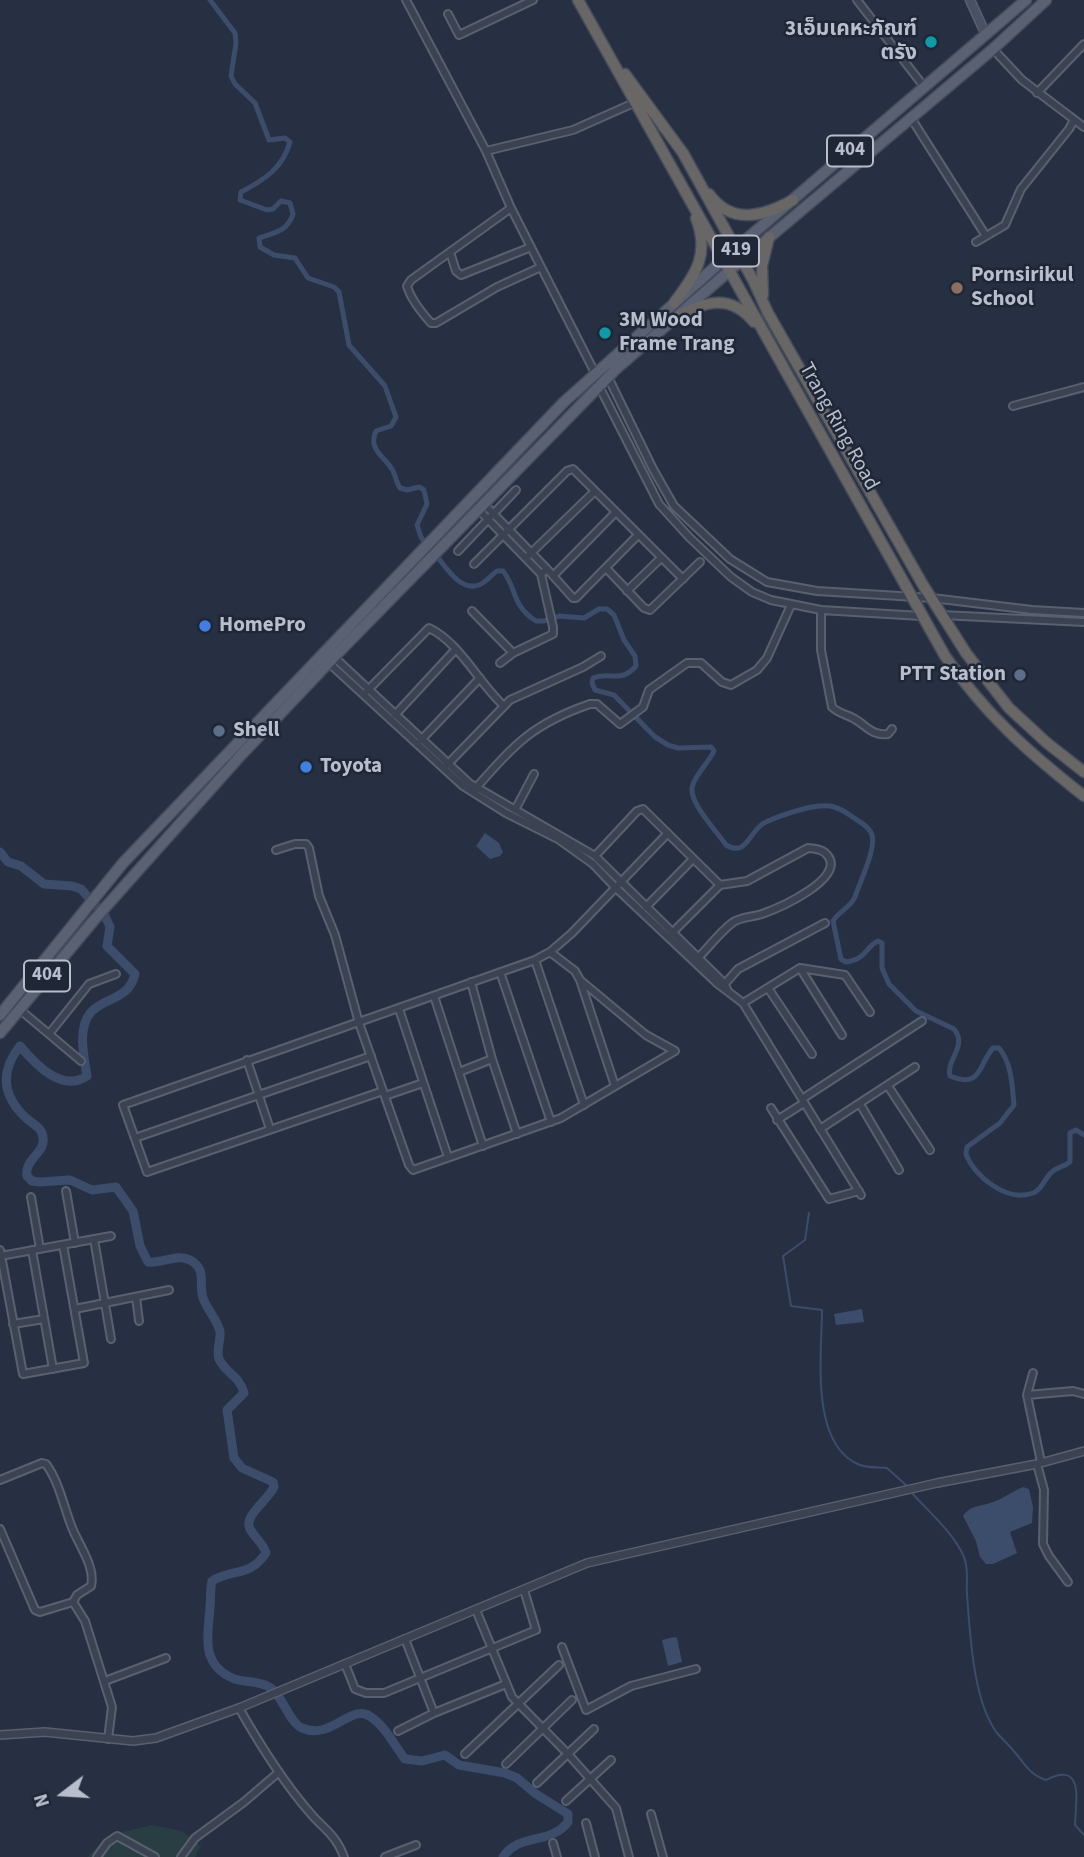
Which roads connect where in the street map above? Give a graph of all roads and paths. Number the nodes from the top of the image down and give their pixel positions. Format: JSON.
{"nodes":[{"id":1,"x":407,"y":0,"type":"edge"},
{"id":2,"x":533,"y":0,"type":"edge"},
{"id":3,"x":578,"y":0,"type":"edge"},
{"id":4,"x":857,"y":0,"type":"edge"},
{"id":5,"x":970,"y":0,"type":"edge"},
{"id":6,"x":1026,"y":0,"type":"edge"},
{"id":7,"x":1046,"y":0,"type":"edge"},
{"id":8,"x":448,"y":14,"type":"dead end"},
{"id":9,"x":986,"y":35,"type":"junction"},
{"id":10,"x":602,"y":43,"type":"junction"},
{"id":11,"x":1084,"y":44,"type":"edge"},
{"id":12,"x":993,"y":49,"type":"junction"},
{"id":13,"x":925,"y":88,"type":"junction"},
{"id":14,"x":1037,"y":93,"type":"junction"},
{"id":15,"x":636,"y":102,"type":"junction"},
{"id":16,"x":911,"y":118,"type":"junction"},
{"id":17,"x":1074,"y":120,"type":"junction"},
{"id":18,"x":1083,"y":125,"type":"edge"},
{"id":19,"x":485,"y":151,"type":"junction"},
{"id":20,"x":692,"y":171,"type":"junction"},
{"id":21,"x":685,"y":190,"type":"junction"},
{"id":22,"x":793,"y":200,"type":"junction"},
{"id":23,"x":511,"y":208,"type":"junction"},
{"id":24,"x":986,"y":236,"type":"junction"},
{"id":25,"x":769,"y":237,"type":"junction"},
{"id":26,"x":976,"y":242,"type":"dead end"},
{"id":27,"x":531,"y":247,"type":"junction"},
{"id":28,"x":735,"y":249,"type":"junction"},
{"id":29,"x":450,"y":252,"type":"junction"},
{"id":30,"x":724,"y":258,"type":"junction"},
{"id":31,"x":741,"y":260,"type":"junction"},
{"id":32,"x":541,"y":267,"type":"junction"},
{"id":33,"x":731,"y":270,"type":"junction"},
{"id":34,"x":674,"y":303,"type":"junction"},
{"id":35,"x":766,"y":308,"type":"junction"},
{"id":36,"x":673,"y":319,"type":"junction"},
{"id":37,"x":775,"y":351,"type":"junction"},
{"id":38,"x":595,"y":373,"type":"junction"},
{"id":39,"x":608,"y":377,"type":"junction"},
{"id":40,"x":599,"y":386,"type":"junction"},
{"id":41,"x":1084,"y":387,"type":"edge"},
{"id":42,"x":1013,"y":406,"type":"dead end"},
{"id":43,"x":516,"y":490,"type":"dead end"},
{"id":44,"x":595,"y":491,"type":"junction"},
{"id":45,"x":482,"y":507,"type":"junction"},
{"id":46,"x":616,"y":512,"type":"junction"},
{"id":47,"x":491,"y":517,"type":"junction"},
{"id":48,"x":506,"y":532,"type":"junction"},
{"id":49,"x":638,"y":535,"type":"junction"},
{"id":50,"x":458,"y":551,"type":"dead end"},
{"id":51,"x":528,"y":556,"type":"junction"},
{"id":52,"x":661,"y":558,"type":"junction"},
{"id":53,"x":700,"y":562,"type":"dead end"},
{"id":54,"x":474,"y":564,"type":"dead end"},
{"id":55,"x":606,"y":568,"type":"junction"},
{"id":56,"x":544,"y":571,"type":"junction"},
{"id":57,"x":553,"y":576,"type":"junction"},
{"id":58,"x":683,"y":579,"type":"junction"},
{"id":59,"x":627,"y":591,"type":"junction"},
{"id":60,"x":911,"y":598,"type":"junction"},
{"id":61,"x":932,"y":598,"type":"junction"},
{"id":62,"x":791,"y":605,"type":"junction"},
{"id":63,"x":821,"y":610,"type":"junction"},
{"id":64,"x":472,"y":611,"type":"dead end"},
{"id":65,"x":1084,"y":613,"type":"edge"},
{"id":66,"x":942,"y":615,"type":"junction"},
{"id":67,"x":921,"y":616,"type":"junction"},
{"id":68,"x":1084,"y":622,"type":"edge"},
{"id":69,"x":455,"y":650,"type":"junction"},
{"id":70,"x":513,"y":653,"type":"junction"},
{"id":71,"x":601,"y":656,"type":"dead end"},
{"id":72,"x":332,"y":660,"type":"junction"},
{"id":73,"x":500,"y":663,"type":"dead end"},
{"id":74,"x":480,"y":678,"type":"junction"},
{"id":75,"x":367,"y":692,"type":"junction"},
{"id":76,"x":503,"y":705,"type":"junction"},
{"id":77,"x":393,"y":717,"type":"junction"},
{"id":78,"x":891,"y":729,"type":"dead end"},
{"id":79,"x":419,"y":742,"type":"junction"},
{"id":80,"x":445,"y":766,"type":"junction"},
{"id":81,"x":1084,"y":772,"type":"edge"},
{"id":82,"x":534,"y":774,"type":"dead end"},
{"id":83,"x":474,"y":790,"type":"junction"},
{"id":84,"x":1084,"y":796,"type":"edge"},
{"id":85,"x":515,"y":810,"type":"junction"},
{"id":86,"x":667,"y":834,"type":"junction"},
{"id":87,"x":276,"y":850,"type":"dead end"},
{"id":88,"x":594,"y":856,"type":"junction"},
{"id":89,"x":693,"y":859,"type":"junction"},
{"id":90,"x":617,"y":885,"type":"junction"},
{"id":91,"x":720,"y":885,"type":"junction"},
{"id":92,"x":646,"y":907,"type":"junction"},
{"id":93,"x":825,"y":923,"type":"dead end"},
{"id":94,"x":672,"y":933,"type":"junction"},
{"id":95,"x":550,"y":952,"type":"junction"},
{"id":96,"x":698,"y":958,"type":"junction"},
{"id":97,"x":535,"y":960,"type":"junction"},
{"id":98,"x":800,"y":968,"type":"junction"},
{"id":99,"x":500,"y":972,"type":"junction"},
{"id":100,"x":116,"y":974,"type":"dead end"},
{"id":101,"x":580,"y":979,"type":"junction"},
{"id":102,"x":471,"y":982,"type":"junction"},
{"id":103,"x":725,"y":987,"type":"junction"},
{"id":104,"x":768,"y":988,"type":"junction"},
{"id":105,"x":433,"y":996,"type":"junction"},
{"id":106,"x":11,"y":1001,"type":"junction"},
{"id":107,"x":743,"y":1003,"type":"junction"},
{"id":108,"x":20,"y":1009,"type":"junction"},
{"id":109,"x":399,"y":1009,"type":"junction"},
{"id":110,"x":870,"y":1012,"type":"dead end"},
{"id":111,"x":0,"y":1015,"type":"edge"},
{"id":112,"x":922,"y":1021,"type":"dead end"},
{"id":113,"x":359,"y":1023,"type":"junction"},
{"id":114,"x":0,"y":1033,"type":"edge"},
{"id":115,"x":49,"y":1034,"type":"junction"},
{"id":116,"x":842,"y":1035,"type":"dead end"},
{"id":117,"x":812,"y":1054,"type":"dead end"},
{"id":118,"x":371,"y":1056,"type":"junction"},
{"id":119,"x":492,"y":1059,"type":"junction"},
{"id":120,"x":81,"y":1060,"type":"dead end"},
{"id":121,"x":247,"y":1060,"type":"junction"},
{"id":122,"x":915,"y":1067,"type":"dead end"},
{"id":123,"x":459,"y":1072,"type":"junction"},
{"id":124,"x":423,"y":1083,"type":"junction"},
{"id":125,"x":615,"y":1086,"type":"junction"},
{"id":126,"x":888,"y":1086,"type":"junction"},
{"id":127,"x":384,"y":1093,"type":"junction"},
{"id":128,"x":259,"y":1095,"type":"junction"},
{"id":129,"x":803,"y":1101,"type":"junction"},
{"id":130,"x":860,"y":1104,"type":"junction"},
{"id":131,"x":584,"y":1105,"type":"junction"},
{"id":132,"x":771,"y":1108,"type":"dead end"},
{"id":133,"x":777,"y":1120,"type":"junction"},
{"id":134,"x":551,"y":1122,"type":"junction"},
{"id":135,"x":271,"y":1129,"type":"junction"},
{"id":136,"x":820,"y":1129,"type":"junction"},
{"id":137,"x":517,"y":1134,"type":"junction"},
{"id":138,"x":135,"y":1138,"type":"junction"},
{"id":139,"x":483,"y":1146,"type":"junction"},
{"id":140,"x":930,"y":1150,"type":"dead end"},
{"id":141,"x":448,"y":1157,"type":"junction"},
{"id":142,"x":899,"y":1170,"type":"dead end"},
{"id":143,"x":66,"y":1191,"type":"dead end"},
{"id":144,"x":31,"y":1197,"type":"dead end"},
{"id":145,"x":111,"y":1236,"type":"dead end"},
{"id":146,"x":94,"y":1240,"type":"junction"},
{"id":147,"x":75,"y":1243,"type":"junction"},
{"id":148,"x":63,"y":1245,"type":"junction"},
{"id":149,"x":0,"y":1250,"type":"edge"},
{"id":150,"x":36,"y":1250,"type":"junction"},
{"id":151,"x":0,"y":1256,"type":"edge"},
{"id":152,"x":169,"y":1290,"type":"dead end"},
{"id":153,"x":136,"y":1297,"type":"junction"},
{"id":154,"x":105,"y":1303,"type":"junction"},
{"id":155,"x":75,"y":1309,"type":"junction"},
{"id":156,"x":44,"y":1319,"type":"junction"},
{"id":157,"x":139,"y":1321,"type":"dead end"},
{"id":158,"x":13,"y":1324,"type":"junction"},
{"id":159,"x":111,"y":1339,"type":"dead end"},
{"id":160,"x":53,"y":1369,"type":"junction"},
{"id":161,"x":1033,"y":1373,"type":"dead end"},
{"id":162,"x":1084,"y":1394,"type":"edge"},
{"id":163,"x":1027,"y":1395,"type":"junction"},
{"id":164,"x":1084,"y":1451,"type":"edge"},
{"id":165,"x":1039,"y":1463,"type":"junction"},
{"id":166,"x":0,"y":1480,"type":"edge"},
{"id":167,"x":0,"y":1529,"type":"edge"},
{"id":168,"x":1068,"y":1583,"type":"dead end"},
{"id":169,"x":524,"y":1590,"type":"junction"},
{"id":170,"x":73,"y":1602,"type":"junction"},
{"id":171,"x":476,"y":1610,"type":"junction"},
{"id":172,"x":405,"y":1639,"type":"junction"},
{"id":173,"x":562,"y":1647,"type":"dead end"},
{"id":174,"x":492,"y":1648,"type":"junction"},
{"id":175,"x":166,"y":1658,"type":"dead end"},
{"id":176,"x":345,"y":1664,"type":"junction"},
{"id":177,"x":559,"y":1665,"type":"dead end"},
{"id":178,"x":696,"y":1669,"type":"dead end"},
{"id":179,"x":421,"y":1680,"type":"junction"},
{"id":180,"x":106,"y":1681,"type":"junction"},
{"id":181,"x":506,"y":1684,"type":"junction"},
{"id":182,"x":572,"y":1700,"type":"dead end"},
{"id":183,"x":519,"y":1704,"type":"junction"},
{"id":184,"x":239,"y":1708,"type":"junction"},
{"id":185,"x":434,"y":1713,"type":"junction"},
{"id":186,"x":594,"y":1729,"type":"dead end"},
{"id":187,"x":543,"y":1730,"type":"junction"},
{"id":188,"x":398,"y":1731,"type":"dead end"},
{"id":189,"x":0,"y":1735,"type":"edge"},
{"id":190,"x":108,"y":1739,"type":"junction"},
{"id":191,"x":466,"y":1754,"type":"dead end"},
{"id":192,"x":568,"y":1754,"type":"junction"},
{"id":193,"x":611,"y":1760,"type":"dead end"},
{"id":194,"x":506,"y":1764,"type":"dead end"},
{"id":195,"x":279,"y":1772,"type":"junction"},
{"id":196,"x":590,"y":1780,"type":"junction"},
{"id":197,"x":537,"y":1783,"type":"dead end"},
{"id":198,"x":566,"y":1801,"type":"dead end"},
{"id":199,"x":651,"y":1814,"type":"dead end"},
{"id":200,"x":586,"y":1823,"type":"dead end"},
{"id":201,"x":553,"y":1843,"type":"dead end"},
{"id":202,"x":416,"y":1845,"type":"dead end"},
{"id":203,"x":97,"y":1857,"type":"edge"},
{"id":204,"x":155,"y":1857,"type":"edge"},
{"id":205,"x":181,"y":1857,"type":"edge"},
{"id":206,"x":344,"y":1857,"type":"edge"},
{"id":207,"x":385,"y":1857,"type":"edge"},
{"id":208,"x":557,"y":1857,"type":"edge"},
{"id":209,"x":595,"y":1857,"type":"edge"},
{"id":210,"x":629,"y":1857,"type":"edge"},
{"id":211,"x":663,"y":1857,"type":"edge"}],
"edges":[{"from":1,"to":19,"type":"street"},
{"from":2,"to":8,"type":"street"},
{"from":3,"to":10,"type":"highway","name":"Trang Ring Road","number":"419"},
{"from":4,"to":13,"type":"street"},
{"from":5,"to":9,"type":"main road"},
{"from":6,"to":9,"type":"main road","number":"404"},
{"from":7,"to":12,"type":"main road","number":"404"},
{"from":9,"to":13,"type":"main road","number":"404"},
{"from":10,"to":15,"type":"highway","name":"Trang Ring Road","number":"419"},
{"from":10,"to":20,"type":"highway","name":"Trang Ring Road","number":"419"},
{"from":11,"to":14,"type":"street"},
{"from":12,"to":14,"type":"street"},
{"from":12,"to":16,"type":"main road","number":"404"},
{"from":13,"to":22,"type":"main road","number":"404"},
{"from":14,"to":17,"type":"street"},
{"from":15,"to":19,"type":"street"},
{"from":15,"to":21,"type":"highway","name":"Trang Ring Road","number":"419"},
{"from":16,"to":24,"type":"street"},
{"from":16,"to":25,"type":"main road","number":"404"},
{"from":17,"to":18,"type":"street"},
{"from":17,"to":24,"type":"street"},
{"from":19,"to":23,"type":"street"},
{"from":20,"to":22,"type":"highway"},
{"from":20,"to":28,"type":"highway","name":"Trang Ring Road","number":"419"},
{"from":21,"to":30,"type":"highway","name":"Trang Ring Road","number":"419"},
{"from":21,"to":34,"type":"highway"},
{"from":22,"to":28,"type":"main road","number":"404"},
{"from":23,"to":27,"type":"street"},
{"from":23,"to":29,"type":"street"},
{"from":24,"to":26,"type":"street"},
{"from":25,"to":31,"type":"main road","number":"404"},
{"from":25,"to":35,"type":"highway"},
{"from":27,"to":29,"type":"street"},
{"from":27,"to":32,"type":"street"},
{"from":28,"to":30,"type":"main road","number":"404"},
{"from":28,"to":31,"type":"highway","name":"Trang Ring Road","number":"419"},
{"from":29,"to":32,"type":"street"},
{"from":30,"to":33,"type":"highway","name":"Trang Ring Road","number":"419"},
{"from":30,"to":34,"type":"main road","number":"404"},
{"from":31,"to":33,"type":"highway","number":"404"},
{"from":31,"to":35,"type":"highway","name":"Trang Ring Road","number":"419"},
{"from":32,"to":38,"type":"street"},
{"from":33,"to":36,"type":"main road","number":"404"},
{"from":33,"to":37,"type":"highway","name":"Trang Ring Road","number":"419"},
{"from":34,"to":38,"type":"main road","number":"404"},
{"from":35,"to":61,"type":"highway","name":"Trang Ring Road","number":"419"},
{"from":36,"to":37,"type":"highway"},
{"from":36,"to":39,"type":"main road","number":"404"},
{"from":37,"to":60,"type":"highway","name":"Trang Ring Road","number":"419"},
{"from":38,"to":39,"type":"main road"},
{"from":38,"to":40,"type":"main road"},
{"from":38,"to":106,"type":"main road","number":"404"},
{"from":39,"to":40,"type":"main road","number":"404"},
{"from":39,"to":60,"type":"street"},
{"from":40,"to":45,"type":"main road","number":"404"},
{"from":40,"to":62,"type":"street"},
{"from":41,"to":42,"type":"street"},
{"from":43,"to":47,"type":"street"},
{"from":44,"to":46,"type":"street"},
{"from":44,"to":48,"type":"street"},
{"from":44,"to":51,"type":"street"},
{"from":45,"to":47,"type":"street"},
{"from":45,"to":72,"type":"main road","number":"404"},
{"from":46,"to":49,"type":"street"},
{"from":46,"to":57,"type":"street"},
{"from":47,"to":48,"type":"street"},
{"from":47,"to":50,"type":"street"},
{"from":48,"to":51,"type":"street"},
{"from":48,"to":54,"type":"street"},
{"from":49,"to":52,"type":"street"},
{"from":49,"to":55,"type":"street"},
{"from":51,"to":56,"type":"street"},
{"from":52,"to":58,"type":"street"},
{"from":52,"to":59,"type":"street"},
{"from":53,"to":58,"type":"street"},
{"from":55,"to":57,"type":"street"},
{"from":55,"to":59,"type":"street"},
{"from":56,"to":57,"type":"street"},
{"from":56,"to":70,"type":"street"},
{"from":58,"to":59,"type":"street"},
{"from":60,"to":61,"type":"street"},
{"from":60,"to":67,"type":"highway","name":"Trang Ring Road","number":"419"},
{"from":61,"to":65,"type":"street"},
{"from":61,"to":66,"type":"highway","name":"Trang Ring Road","number":"419"},
{"from":62,"to":63,"type":"street"},
{"from":62,"to":83,"type":"street"},
{"from":63,"to":67,"type":"street"},
{"from":63,"to":78,"type":"street"},
{"from":64,"to":70,"type":"street"},
{"from":66,"to":68,"type":"street"},
{"from":66,"to":81,"type":"highway","name":"Trang Ring Road","number":"419"},
{"from":67,"to":84,"type":"highway","name":"Trang Ring Road","number":"419"},
{"from":69,"to":74,"type":"street"},
{"from":69,"to":75,"type":"street"},
{"from":69,"to":77,"type":"street"},
{"from":70,"to":73,"type":"street"},
{"from":71,"to":76,"type":"street"},
{"from":72,"to":75,"type":"street"},
{"from":72,"to":108,"type":"main road","number":"404"},
{"from":74,"to":76,"type":"street"},
{"from":74,"to":79,"type":"street"},
{"from":75,"to":77,"type":"street"},
{"from":76,"to":80,"type":"street"},
{"from":77,"to":79,"type":"street"},
{"from":79,"to":80,"type":"street"},
{"from":80,"to":83,"type":"street"},
{"from":82,"to":85,"type":"street"},
{"from":83,"to":85,"type":"street"},
{"from":83,"to":90,"type":"street"},
{"from":85,"to":88,"type":"street"},
{"from":86,"to":88,"type":"street"},
{"from":86,"to":89,"type":"street"},
{"from":86,"to":90,"type":"street"},
{"from":87,"to":113,"type":"street"},
{"from":88,"to":90,"type":"street"},
{"from":89,"to":91,"type":"street"},
{"from":89,"to":92,"type":"street"},
{"from":90,"to":92,"type":"street"},
{"from":90,"to":95,"type":"street"},
{"from":90,"to":103,"type":"street"},
{"from":91,"to":94,"type":"street"},
{"from":91,"to":96,"type":"street"},
{"from":92,"to":94,"type":"street"},
{"from":93,"to":103,"type":"street"},
{"from":94,"to":96,"type":"street"},
{"from":95,"to":97,"type":"street"},
{"from":95,"to":101,"type":"street"},
{"from":96,"to":103,"type":"street"},
{"from":97,"to":99,"type":"street"},
{"from":97,"to":131,"type":"street"},
{"from":98,"to":104,"type":"street"},
{"from":98,"to":110,"type":"street"},
{"from":98,"to":116,"type":"street"},
{"from":99,"to":102,"type":"street"},
{"from":99,"to":134,"type":"street"},
{"from":100,"to":115,"type":"street"},
{"from":101,"to":125,"type":"street"},
{"from":101,"to":125,"type":"street"},
{"from":102,"to":105,"type":"street"},
{"from":102,"to":119,"type":"street"},
{"from":103,"to":107,"type":"street"},
{"from":104,"to":107,"type":"street"},
{"from":104,"to":117,"type":"street"},
{"from":105,"to":109,"type":"street"},
{"from":105,"to":123,"type":"street"},
{"from":106,"to":108,"type":"street"},
{"from":106,"to":111,"type":"main road","number":"404"},
{"from":107,"to":129,"type":"street"},
{"from":108,"to":114,"type":"main road","number":"404"},
{"from":108,"to":115,"type":"street"},
{"from":109,"to":113,"type":"street"},
{"from":109,"to":124,"type":"street"},
{"from":112,"to":129,"type":"street"},
{"from":113,"to":118,"type":"street"},
{"from":113,"to":121,"type":"street"},
{"from":115,"to":120,"type":"street"},
{"from":118,"to":127,"type":"street"},
{"from":118,"to":128,"type":"street"},
{"from":119,"to":123,"type":"street"},
{"from":119,"to":137,"type":"street"},
{"from":121,"to":128,"type":"street"},
{"from":121,"to":138,"type":"street"},
{"from":122,"to":126,"type":"street"},
{"from":123,"to":139,"type":"street"},
{"from":124,"to":127,"type":"street"},
{"from":124,"to":141,"type":"street"},
{"from":125,"to":131,"type":"street"},
{"from":126,"to":130,"type":"street"},
{"from":126,"to":140,"type":"street"},
{"from":127,"to":135,"type":"street"},
{"from":127,"to":141,"type":"street"},
{"from":128,"to":135,"type":"street"},
{"from":128,"to":138,"type":"street"},
{"from":129,"to":133,"type":"street"},
{"from":129,"to":136,"type":"street"},
{"from":130,"to":136,"type":"street"},
{"from":130,"to":142,"type":"street"},
{"from":131,"to":134,"type":"street"},
{"from":132,"to":133,"type":"street"},
{"from":133,"to":136,"type":"street"},
{"from":134,"to":137,"type":"street"},
{"from":135,"to":138,"type":"street"},
{"from":137,"to":139,"type":"street"},
{"from":139,"to":141,"type":"street"},
{"from":143,"to":147,"type":"street"},
{"from":144,"to":150,"type":"street"},
{"from":145,"to":146,"type":"street"},
{"from":146,"to":147,"type":"street"},
{"from":146,"to":154,"type":"street"},
{"from":147,"to":148,"type":"street"},
{"from":148,"to":150,"type":"street"},
{"from":148,"to":155,"type":"street"},
{"from":149,"to":151,"type":"street"},
{"from":150,"to":151,"type":"street"},
{"from":150,"to":156,"type":"street"},
{"from":151,"to":158,"type":"street"},
{"from":152,"to":153,"type":"street"},
{"from":153,"to":154,"type":"street"},
{"from":153,"to":157,"type":"street"},
{"from":154,"to":155,"type":"street"},
{"from":154,"to":159,"type":"street"},
{"from":155,"to":160,"type":"street"},
{"from":156,"to":158,"type":"street"},
{"from":156,"to":160,"type":"street"},
{"from":158,"to":160,"type":"street"},
{"from":161,"to":163,"type":"street"},
{"from":162,"to":163,"type":"street"},
{"from":163,"to":165,"type":"street"},
{"from":164,"to":165,"type":"street"},
{"from":165,"to":168,"type":"street"},
{"from":165,"to":169,"type":"street"},
{"from":166,"to":170,"type":"street"},
{"from":167,"to":170,"type":"street"},
{"from":169,"to":171,"type":"street"},
{"from":169,"to":174,"type":"street"},
{"from":170,"to":180,"type":"street"},
{"from":171,"to":172,"type":"street"},
{"from":171,"to":174,"type":"street"},
{"from":172,"to":176,"type":"street"},
{"from":172,"to":179,"type":"street"},
{"from":173,"to":178,"type":"street"},
{"from":174,"to":179,"type":"street"},
{"from":174,"to":181,"type":"street"},
{"from":175,"to":180,"type":"street"},
{"from":176,"to":179,"type":"street"},
{"from":176,"to":184,"type":"street"},
{"from":177,"to":183,"type":"street"},
{"from":179,"to":185,"type":"street"},
{"from":180,"to":190,"type":"street"},
{"from":181,"to":183,"type":"street"},
{"from":181,"to":185,"type":"street"},
{"from":182,"to":187,"type":"street"},
{"from":183,"to":187,"type":"street"},
{"from":183,"to":191,"type":"street"},
{"from":184,"to":190,"type":"street"},
{"from":184,"to":195,"type":"street"},
{"from":185,"to":188,"type":"street"},
{"from":186,"to":192,"type":"street"},
{"from":187,"to":192,"type":"street"},
{"from":187,"to":194,"type":"street"},
{"from":189,"to":190,"type":"street"},
{"from":192,"to":196,"type":"street"},
{"from":192,"to":197,"type":"street"},
{"from":193,"to":196,"type":"street"},
{"from":195,"to":205,"type":"street"},
{"from":195,"to":206,"type":"street"},
{"from":196,"to":198,"type":"street"},
{"from":196,"to":210,"type":"street"},
{"from":199,"to":211,"type":"street"},
{"from":200,"to":209,"type":"street"},
{"from":201,"to":208,"type":"street"},
{"from":202,"to":207,"type":"street"},
{"from":203,"to":204,"type":"street"}]}
